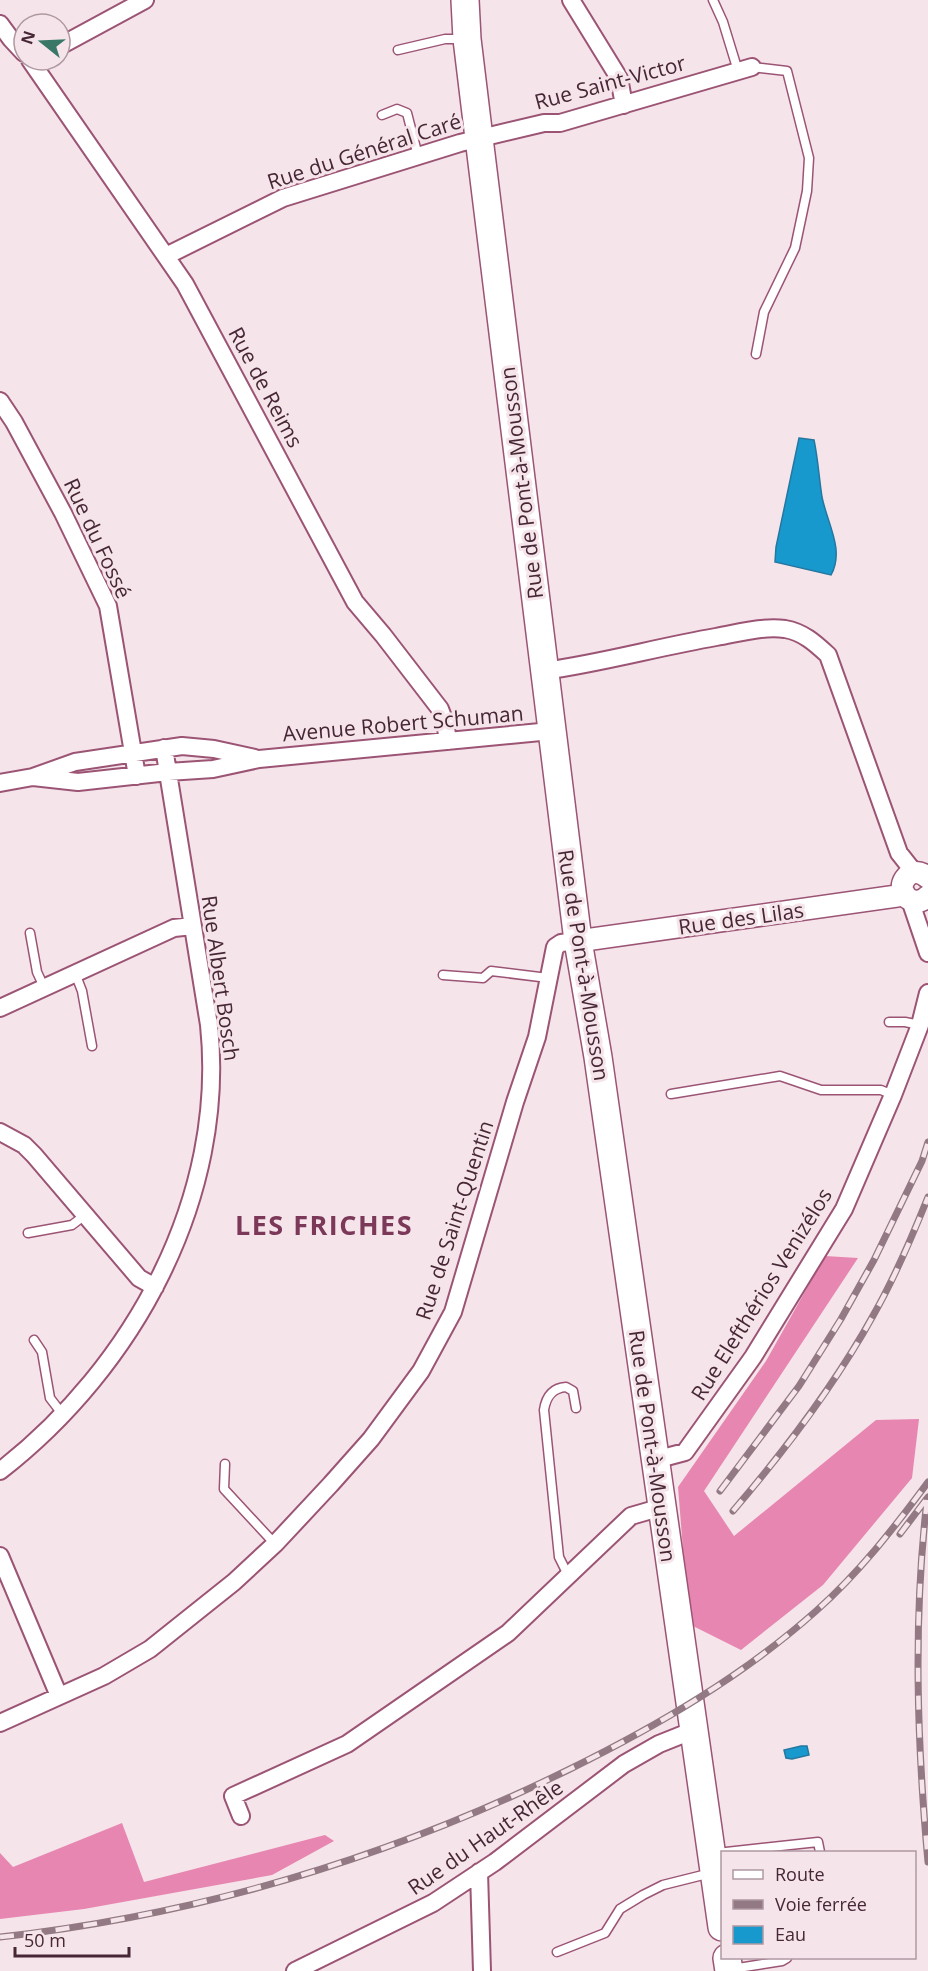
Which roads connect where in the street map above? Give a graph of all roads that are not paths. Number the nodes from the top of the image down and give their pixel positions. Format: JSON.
{"nodes":[{"id":1,"x":145,"y":0,"type":"edge"},
{"id":2,"x":465,"y":0,"type":"edge"},
{"id":3,"x":571,"y":0,"type":"edge"},
{"id":4,"x":713,"y":0,"type":"edge"},
{"id":5,"x":0,"y":24,"type":"edge"},
{"id":6,"x":467,"y":39,"type":"junction"},
{"id":7,"x":12,"y":40,"type":"edge"},
{"id":8,"x":72,"y":40,"type":"edge"},
{"id":9,"x":398,"y":50,"type":"dead end"},
{"id":10,"x":745,"y":69,"type":"junction"},
{"id":11,"x":39,"y":72,"type":"edge"},
{"id":12,"x":624,"y":105,"type":"junction"},
{"id":13,"x":382,"y":115,"type":"dead end"},
{"id":14,"x":478,"y":138,"type":"junction"},
{"id":15,"x":418,"y":156,"type":"junction"},
{"id":16,"x":166,"y":256,"type":"junction"},
{"id":17,"x":756,"y":354,"type":"dead end"},
{"id":18,"x":0,"y":400,"type":"edge"},
{"id":19,"x":544,"y":671,"type":"junction"},
{"id":20,"x":551,"y":731,"type":"junction"},
{"id":21,"x":448,"y":741,"type":"junction"},
{"id":22,"x":164,"y":748,"type":"junction"},
{"id":23,"x":134,"y":752,"type":"junction"},
{"id":24,"x":259,"y":759,"type":"junction"},
{"id":25,"x":168,"y":772,"type":"junction"},
{"id":26,"x":137,"y":776,"type":"junction"},
{"id":27,"x":33,"y":777,"type":"junction"},
{"id":28,"x":1,"y":779,"type":"edge"},
{"id":29,"x":921,"y":875,"type":"edge"},
{"id":30,"x":914,"y":896,"type":"edge"},
{"id":31,"x":192,"y":926,"type":"junction"},
{"id":32,"x":30,"y":933,"type":"dead end"},
{"id":33,"x":578,"y":941,"type":"junction"},
{"id":34,"x":928,"y":953,"type":"edge"},
{"id":35,"x":75,"y":973,"type":"junction"},
{"id":36,"x":443,"y":975,"type":"dead end"},
{"id":37,"x":548,"y":978,"type":"junction"},
{"id":38,"x":44,"y":987,"type":"junction"},
{"id":39,"x":928,"y":993,"type":"edge"},
{"id":40,"x":0,"y":1008,"type":"edge"},
{"id":41,"x":889,"y":1022,"type":"dead end"},
{"id":42,"x":920,"y":1025,"type":"junction"},
{"id":43,"x":92,"y":1046,"type":"dead end"},
{"id":44,"x":671,"y":1094,"type":"dead end"},
{"id":45,"x":893,"y":1095,"type":"junction"},
{"id":46,"x":0,"y":1132,"type":"edge"},
{"id":47,"x":85,"y":1215,"type":"junction"},
{"id":48,"x":28,"y":1233,"type":"dead end"},
{"id":49,"x":155,"y":1287,"type":"junction"},
{"id":50,"x":34,"y":1340,"type":"dead end"},
{"id":51,"x":576,"y":1408,"type":"dead end"},
{"id":52,"x":63,"y":1415,"type":"junction"},
{"id":53,"x":655,"y":1460,"type":"junction"},
{"id":54,"x":225,"y":1464,"type":"dead end"},
{"id":55,"x":0,"y":1471,"type":"edge"},
{"id":56,"x":662,"y":1507,"type":"junction"},
{"id":57,"x":275,"y":1544,"type":"junction"},
{"id":58,"x":0,"y":1556,"type":"edge"},
{"id":59,"x":568,"y":1575,"type":"junction"},
{"id":60,"x":59,"y":1696,"type":"junction"},
{"id":61,"x":0,"y":1723,"type":"edge"},
{"id":62,"x":694,"y":1730,"type":"junction"},
{"id":63,"x":241,"y":1816,"type":"dead end"},
{"id":64,"x":762,"y":1851,"type":"edge"},
{"id":65,"x":820,"y":1851,"type":"edge"},
{"id":66,"x":719,"y":1858,"type":"edge"},
{"id":67,"x":479,"y":1872,"type":"junction"},
{"id":68,"x":721,"y":1892,"type":"edge"},
{"id":69,"x":557,"y":1952,"type":"dead end"},
{"id":70,"x":785,"y":1959,"type":"edge"},
{"id":71,"x":728,"y":1966,"type":"edge"},
{"id":72,"x":295,"y":1971,"type":"edge"},
{"id":73,"x":482,"y":1971,"type":"edge"}],
"edges":[{"from":1,"to":8,"type":"street"},
{"from":2,"to":6,"type":"main road","name":"Rue de Pont-à-Mousson"},
{"from":3,"to":12,"type":"street"},
{"from":4,"to":10,"type":"lane"},
{"from":5,"to":7,"type":"street","name":"Rue de Reims"},
{"from":6,"to":9,"type":"lane"},
{"from":6,"to":14,"type":"main road","name":"Rue de Pont-à-Mousson"},
{"from":10,"to":12,"type":"street","name":"Rue Saint-Victor"},
{"from":10,"to":17,"type":"lane"},
{"from":11,"to":16,"type":"street","name":"Rue de Reims"},
{"from":12,"to":14,"type":"street","name":"Rue Saint-Victor"},
{"from":13,"to":15,"type":"lane"},
{"from":14,"to":15,"type":"street","name":"Rue du Général Caré"},
{"from":14,"to":19,"type":"main road","name":"Rue de Pont-à-Mousson"},
{"from":15,"to":16,"type":"street","name":"Rue du Général Caré"},
{"from":16,"to":21,"type":"street","name":"Rue de Reims"},
{"from":18,"to":23,"type":"street","name":"Rue du Fossé"},
{"from":19,"to":20,"type":"main road","name":"Rue de Pont-à-Mousson"},
{"from":19,"to":29,"type":"street"},
{"from":20,"to":21,"type":"street","name":"Avenue Robert Schuman"},
{"from":20,"to":33,"type":"main road","name":"Rue de Pont-à-Mousson"},
{"from":21,"to":24,"type":"street","name":"Avenue Robert Schuman"},
{"from":22,"to":23,"type":"street","name":"Avenue Robert Schuman"},
{"from":22,"to":24,"type":"street","name":"Avenue Robert Schuman"},
{"from":22,"to":25,"type":"street","name":"Rue Albert Bosch"},
{"from":23,"to":26,"type":"street","name":"Rue du Fossé"},
{"from":23,"to":27,"type":"street","name":"Avenue Robert Schuman"},
{"from":24,"to":25,"type":"street","name":"Avenue Robert Schuman"},
{"from":25,"to":26,"type":"street","name":"Avenue Robert Schuman"},
{"from":25,"to":31,"type":"street","name":"Rue Albert Bosch"},
{"from":26,"to":27,"type":"street","name":"Avenue Robert Schuman"},
{"from":27,"to":28,"type":"street","name":"Avenue Robert Schuman"},
{"from":29,"to":30,"type":"street"},
{"from":30,"to":33,"type":"street","name":"Rue des Lilas"},
{"from":30,"to":34,"type":"street"},
{"from":31,"to":35,"type":"street"},
{"from":31,"to":49,"type":"street","name":"Rue Albert Bosch"},
{"from":32,"to":38,"type":"lane"},
{"from":33,"to":37,"type":"street","name":"Rue de Saint-Quentin"},
{"from":33,"to":53,"type":"main road","name":"Rue de Pont-à-Mousson"},
{"from":35,"to":38,"type":"street"},
{"from":35,"to":43,"type":"lane"},
{"from":36,"to":37,"type":"lane"},
{"from":37,"to":57,"type":"street","name":"Rue de Saint-Quentin"},
{"from":38,"to":40,"type":"street"},
{"from":39,"to":42,"type":"street","name":"Rue Elefthérios Venizélos"},
{"from":41,"to":42,"type":"lane"},
{"from":42,"to":45,"type":"street","name":"Rue Elefthérios Venizélos"},
{"from":44,"to":45,"type":"lane"},
{"from":45,"to":53,"type":"street","name":"Rue Elefthérios Venizélos"},
{"from":46,"to":47,"type":"street"},
{"from":47,"to":48,"type":"lane"},
{"from":47,"to":49,"type":"street"},
{"from":49,"to":52,"type":"street","name":"Rue Albert Bosch"},
{"from":50,"to":52,"type":"lane"},
{"from":51,"to":59,"type":"lane"},
{"from":52,"to":55,"type":"street","name":"Rue Albert Bosch"},
{"from":53,"to":56,"type":"main road","name":"Rue de Pont-à-Mousson"},
{"from":54,"to":57,"type":"lane"},
{"from":56,"to":59,"type":"street"},
{"from":56,"to":62,"type":"main road","name":"Rue de Pont-à-Mousson"},
{"from":57,"to":60,"type":"street","name":"Rue de Saint-Quentin"},
{"from":58,"to":60,"type":"street"},
{"from":59,"to":63,"type":"street"},
{"from":60,"to":61,"type":"street","name":"Rue de Saint-Quentin"},
{"from":62,"to":66,"type":"main road","name":"Rue de Pont-à-Mousson"},
{"from":62,"to":67,"type":"street","name":"Rue du Haut-Rhêle"},
{"from":64,"to":65,"type":"lane"},
{"from":66,"to":68,"type":"main road","name":"Rue de Pont-à-Mousson"},
{"from":66,"to":69,"type":"lane"},
{"from":67,"to":72,"type":"street","name":"Rue du Haut-Rhêle"},
{"from":67,"to":73,"type":"street"},
{"from":70,"to":71,"type":"lane"}]}
